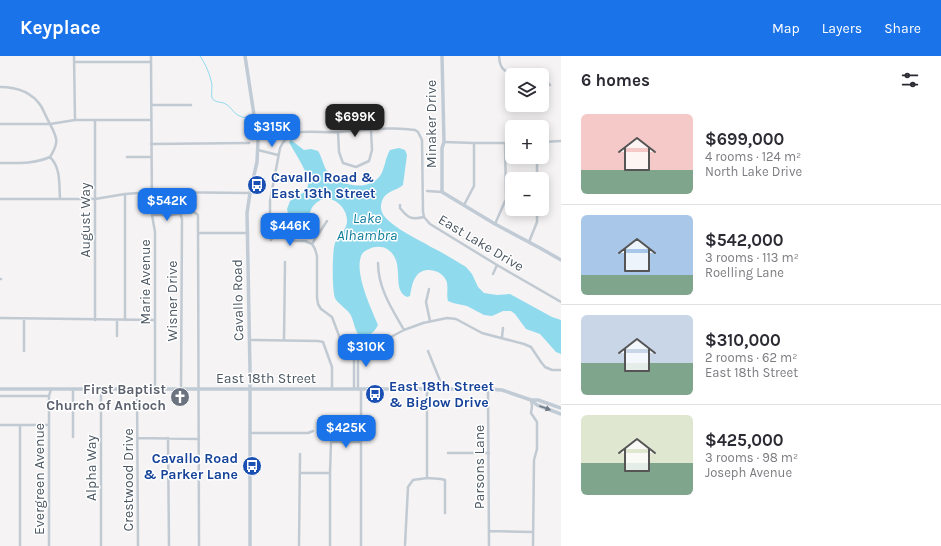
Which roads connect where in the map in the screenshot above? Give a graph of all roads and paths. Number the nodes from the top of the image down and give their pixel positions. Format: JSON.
{"nodes":[{"id":1,"x":74,"y":56,"type":"edge"},
{"id":2,"x":151,"y":56,"type":"edge"},
{"id":3,"x":245,"y":56,"type":"edge"},
{"id":4,"x":442,"y":56,"type":"edge"},
{"id":5,"x":499,"y":56,"type":"edge"},
{"id":6,"x":74,"y":62,"type":"junction"},
{"id":7,"x":151,"y":62,"type":"junction"},
{"id":8,"x":505,"y":71,"type":"edge"},
{"id":9,"x":0,"y":87,"type":"edge"},
{"id":10,"x":191,"y":105,"type":"dead end"},
{"id":11,"x":152,"y":106,"type":"junction"},
{"id":12,"x":75,"y":120,"type":"junction"},
{"id":13,"x":95,"y":120,"type":"junction"},
{"id":14,"x":151,"y":120,"type":"junction"},
{"id":15,"x":0,"y":124,"type":"edge"},
{"id":16,"x":50,"y":124,"type":"junction"},
{"id":17,"x":371,"y":130,"type":"junction"},
{"id":18,"x":338,"y":132,"type":"junction"},
{"id":19,"x":561,"y":141,"type":"edge"},
{"id":20,"x":444,"y":142,"type":"junction"},
{"id":21,"x":549,"y":142,"type":"edge"},
{"id":22,"x":249,"y":143,"type":"dead end"},
{"id":23,"x":474,"y":143,"type":"junction"},
{"id":24,"x":505,"y":143,"type":"edge"},
{"id":25,"x":151,"y":144,"type":"junction"},
{"id":26,"x":258,"y":150,"type":"junction"},
{"id":27,"x":278,"y":155,"type":"junction"},
{"id":28,"x":50,"y":157,"type":"junction"},
{"id":29,"x":127,"y":157,"type":"dead end"},
{"id":30,"x":151,"y":157,"type":"junction"},
{"id":31,"x":0,"y":162,"type":"edge"},
{"id":32,"x":505,"y":164,"type":"edge"},
{"id":33,"x":274,"y":179,"type":"junction"},
{"id":34,"x":288,"y":180,"type":"dead end"},
{"id":35,"x":427,"y":191,"type":"dead end"},
{"id":36,"x":152,"y":192,"type":"junction"},
{"id":37,"x":442,"y":192,"type":"junction"},
{"id":38,"x":250,"y":193,"type":"junction"},
{"id":39,"x":125,"y":194,"type":"junction"},
{"id":40,"x":0,"y":199,"type":"edge"},
{"id":41,"x":60,"y":199,"type":"junction"},
{"id":42,"x":95,"y":199,"type":"junction"},
{"id":43,"x":400,"y":205,"type":"dead end"},
{"id":44,"x":464,"y":205,"type":"junction"},
{"id":45,"x":180,"y":213,"type":"junction"},
{"id":46,"x":152,"y":215,"type":"junction"},
{"id":47,"x":537,"y":216,"type":"edge"},
{"id":48,"x":424,"y":217,"type":"junction"},
{"id":49,"x":327,"y":221,"type":"dead end"},
{"id":50,"x":495,"y":224,"type":"junction"},
{"id":51,"x":278,"y":232,"type":"junction"},
{"id":52,"x":198,"y":233,"type":"junction"},
{"id":53,"x":248,"y":233,"type":"junction"},
{"id":54,"x":271,"y":240,"type":"dead end"},
{"id":55,"x":529,"y":242,"type":"junction"},
{"id":56,"x":312,"y":244,"type":"junction"},
{"id":57,"x":561,"y":259,"type":"edge"},
{"id":58,"x":285,"y":262,"type":"dead end"},
{"id":59,"x":378,"y":264,"type":"dead end"},
{"id":60,"x":497,"y":265,"type":"junction"},
{"id":61,"x":493,"y":274,"type":"dead end"},
{"id":62,"x":429,"y":289,"type":"dead end"},
{"id":63,"x":561,"y":302,"type":"edge"},
{"id":64,"x":0,"y":318,"type":"edge"},
{"id":65,"x":24,"y":319,"type":"junction"},
{"id":66,"x":95,"y":320,"type":"junction"},
{"id":67,"x":117,"y":320,"type":"junction"},
{"id":68,"x":125,"y":320,"type":"junction"},
{"id":69,"x":155,"y":320,"type":"junction"},
{"id":70,"x":430,"y":321,"type":"junction"},
{"id":71,"x":503,"y":328,"type":"dead end"},
{"id":72,"x":404,"y":330,"type":"junction"},
{"id":73,"x":117,"y":336,"type":"dead end"},
{"id":74,"x":502,"y":338,"type":"junction"},
{"id":75,"x":249,"y":340,"type":"junction"},
{"id":76,"x":284,"y":340,"type":"junction"},
{"id":77,"x":356,"y":347,"type":"junction"},
{"id":78,"x":24,"y":351,"type":"dead end"},
{"id":79,"x":428,"y":351,"type":"dead end"},
{"id":80,"x":561,"y":370,"type":"edge"},
{"id":81,"x":354,"y":388,"type":"junction"},
{"id":82,"x":360,"y":388,"type":"junction"},
{"id":83,"x":427,"y":388,"type":"junction"},
{"id":84,"x":443,"y":388,"type":"junction"},
{"id":85,"x":0,"y":389,"type":"edge"},
{"id":86,"x":52,"y":389,"type":"junction"},
{"id":87,"x":73,"y":389,"type":"junction"},
{"id":88,"x":101,"y":389,"type":"junction"},
{"id":89,"x":138,"y":389,"type":"junction"},
{"id":90,"x":155,"y":389,"type":"junction"},
{"id":91,"x":181,"y":389,"type":"junction"},
{"id":92,"x":198,"y":389,"type":"junction"},
{"id":93,"x":250,"y":389,"type":"junction"},
{"id":94,"x":332,"y":389,"type":"junction"},
{"id":95,"x":488,"y":389,"type":"junction"},
{"id":96,"x":0,"y":396,"type":"edge"},
{"id":97,"x":49,"y":396,"type":"junction"},
{"id":98,"x":531,"y":400,"type":"junction"},
{"id":99,"x":561,"y":408,"type":"edge"},
{"id":100,"x":561,"y":414,"type":"edge"},
{"id":101,"x":0,"y":425,"type":"edge"},
{"id":102,"x":20,"y":425,"type":"junction"},
{"id":103,"x":49,"y":425,"type":"junction"},
{"id":104,"x":312,"y":431,"type":"dead end"},
{"id":105,"x":250,"y":433,"type":"junction"},
{"id":106,"x":73,"y":437,"type":"dead end"},
{"id":107,"x":138,"y":438,"type":"junction"},
{"id":108,"x":168,"y":438,"type":"junction"},
{"id":109,"x":199,"y":438,"type":"junction"},
{"id":110,"x":362,"y":442,"type":"junction"},
{"id":111,"x":448,"y":453,"type":"dead end"},
{"id":112,"x":489,"y":453,"type":"junction"},
{"id":113,"x":300,"y":454,"type":"dead end"},
{"id":114,"x":330,"y":472,"type":"junction"},
{"id":115,"x":300,"y":473,"type":"junction"},
{"id":116,"x":427,"y":478,"type":"junction"},
{"id":117,"x":445,"y":514,"type":"dead end"},
{"id":118,"x":489,"y":531,"type":"junction"},
{"id":119,"x":533,"y":532,"type":"junction"},
{"id":120,"x":405,"y":545,"type":"edge"},
{"id":121,"x":20,"y":546,"type":"edge"},
{"id":122,"x":49,"y":546,"type":"edge"},
{"id":123,"x":101,"y":546,"type":"edge"},
{"id":124,"x":138,"y":546,"type":"edge"},
{"id":125,"x":168,"y":546,"type":"edge"},
{"id":126,"x":199,"y":546,"type":"edge"},
{"id":127,"x":250,"y":546,"type":"edge"},
{"id":128,"x":299,"y":546,"type":"edge"},
{"id":129,"x":330,"y":546,"type":"edge"},
{"id":130,"x":361,"y":546,"type":"edge"},
{"id":131,"x":489,"y":546,"type":"edge"},
{"id":132,"x":533,"y":546,"type":"edge"}],
"edges":[{"from":1,"to":6,"type":"street"},
{"from":2,"to":7,"type":"street","name":"Marie Avenue"},
{"from":3,"to":26,"type":"street","name":"Cavallo Road"},
{"from":4,"to":20,"type":"street","name":"Minaker Drive"},
{"from":5,"to":8,"type":"street"},
{"from":6,"to":7,"type":"street"},
{"from":6,"to":12,"type":"street"},
{"from":7,"to":11,"type":"street","name":"Marie Avenue"},
{"from":9,"to":16,"type":"street"},
{"from":10,"to":11,"type":"street"},
{"from":11,"to":14,"type":"street","name":"Marie Avenue"},
{"from":12,"to":13,"type":"street"},
{"from":12,"to":16,"type":"street"},
{"from":13,"to":14,"type":"street"},
{"from":13,"to":42,"type":"street","name":"August Way"},
{"from":14,"to":25,"type":"street","name":"Marie Avenue"},
{"from":15,"to":16,"type":"street"},
{"from":16,"to":28,"type":"street"},
{"from":17,"to":18,"type":"street"},
{"from":17,"to":18,"type":"street"},
{"from":17,"to":48,"type":"street","name":"East Lake Drive"},
{"from":18,"to":27,"type":"street"},
{"from":19,"to":21,"type":"street"},
{"from":20,"to":23,"type":"street"},
{"from":20,"to":37,"type":"street","name":"Minaker Drive"},
{"from":22,"to":25,"type":"street"},
{"from":23,"to":24,"type":"street"},
{"from":23,"to":44,"type":"street"},
{"from":25,"to":30,"type":"street","name":"Marie Avenue"},
{"from":26,"to":27,"type":"street"},
{"from":26,"to":38,"type":"street","name":"Cavallo Road"},
{"from":27,"to":33,"type":"street"},
{"from":28,"to":31,"type":"street"},
{"from":28,"to":41,"type":"street"},
{"from":29,"to":30,"type":"street"},
{"from":30,"to":36,"type":"street","name":"Marie Avenue"},
{"from":32,"to":50,"type":"street"},
{"from":33,"to":34,"type":"street"},
{"from":33,"to":51,"type":"street"},
{"from":35,"to":37,"type":"street"},
{"from":36,"to":38,"type":"street"},
{"from":36,"to":39,"type":"street"},
{"from":36,"to":46,"type":"street","name":"Marie Avenue"},
{"from":37,"to":44,"type":"street"},
{"from":38,"to":53,"type":"street","name":"Cavallo Road"},
{"from":39,"to":42,"type":"street"},
{"from":39,"to":68,"type":"street"},
{"from":40,"to":41,"type":"street"},
{"from":41,"to":42,"type":"street"},
{"from":42,"to":66,"type":"street","name":"August Way"},
{"from":43,"to":48,"type":"street"},
{"from":44,"to":50,"type":"street"},
{"from":45,"to":46,"type":"street"},
{"from":45,"to":52,"type":"street"},
{"from":45,"to":91,"type":"street","name":"Wisner Drive"},
{"from":46,"to":69,"type":"street","name":"Marie Avenue"},
{"from":47,"to":55,"type":"street"},
{"from":48,"to":60,"type":"street","name":"East Lake Drive"},
{"from":49,"to":56,"type":"street"},
{"from":50,"to":55,"type":"street"},
{"from":51,"to":54,"type":"street"},
{"from":51,"to":56,"type":"street"},
{"from":52,"to":53,"type":"street"},
{"from":52,"to":92,"type":"street"},
{"from":53,"to":75,"type":"street","name":"Cavallo Road"},
{"from":55,"to":57,"type":"street"},
{"from":56,"to":77,"type":"street"},
{"from":58,"to":76,"type":"street"},
{"from":59,"to":72,"type":"street"},
{"from":60,"to":61,"type":"street"},
{"from":60,"to":63,"type":"street","name":"East Lake Drive"},
{"from":62,"to":70,"type":"street"},
{"from":64,"to":65,"type":"street"},
{"from":65,"to":66,"type":"street"},
{"from":65,"to":78,"type":"street"},
{"from":66,"to":67,"type":"street"},
{"from":67,"to":68,"type":"street"},
{"from":67,"to":73,"type":"street"},
{"from":68,"to":69,"type":"street"},
{"from":69,"to":90,"type":"street","name":"Marie Avenue"},
{"from":70,"to":72,"type":"street"},
{"from":70,"to":74,"type":"street"},
{"from":71,"to":74,"type":"street"},
{"from":72,"to":77,"type":"street"},
{"from":74,"to":80,"type":"street"},
{"from":75,"to":76,"type":"street"},
{"from":75,"to":93,"type":"street","name":"Cavallo Road"},
{"from":76,"to":94,"type":"street"},
{"from":77,"to":81,"type":"street"},
{"from":77,"to":82,"type":"street"},
{"from":79,"to":84,"type":"street"},
{"from":81,"to":82,"type":"street","name":"East 18th Street"},
{"from":81,"to":94,"type":"street","name":"East 18th Street"},
{"from":82,"to":83,"type":"street","name":"East 18th Street"},
{"from":82,"to":110,"type":"street"},
{"from":83,"to":84,"type":"street","name":"East 18th Street"},
{"from":83,"to":116,"type":"street"},
{"from":84,"to":95,"type":"street","name":"East 18th Street"},
{"from":85,"to":86,"type":"street","name":"East 18th Street"},
{"from":86,"to":87,"type":"street","name":"East 18th Street"},
{"from":86,"to":97,"type":"street","name":"Evergreen Avenue"},
{"from":87,"to":88,"type":"street","name":"East 18th Street"},
{"from":87,"to":106,"type":"street"},
{"from":88,"to":89,"type":"street","name":"East 18th Street"},
{"from":88,"to":123,"type":"street","name":"Alpha Way"},
{"from":89,"to":90,"type":"street","name":"East 18th Street"},
{"from":89,"to":107,"type":"street","name":"Crestwood Drive"},
{"from":90,"to":91,"type":"street","name":"East 18th Street"},
{"from":91,"to":92,"type":"street","name":"East 18th Street"},
{"from":92,"to":93,"type":"street","name":"East 18th Street"},
{"from":92,"to":109,"type":"street"},
{"from":93,"to":94,"type":"street","name":"East 18th Street"},
{"from":93,"to":105,"type":"street","name":"Cavallo Road"},
{"from":95,"to":98,"type":"street","name":"East 18th Street"},
{"from":95,"to":112,"type":"street","name":"Parsons Lane"},
{"from":96,"to":97,"type":"street"},
{"from":97,"to":103,"type":"street","name":"Evergreen Avenue"},
{"from":98,"to":99,"type":"street","name":"East 18th Street"},
{"from":98,"to":100,"type":"street","name":"East 18th Street","one_way":true},
{"from":98,"to":119,"type":"street"},
{"from":101,"to":102,"type":"street"},
{"from":102,"to":103,"type":"street"},
{"from":102,"to":121,"type":"street"},
{"from":103,"to":122,"type":"street","name":"Evergreen Avenue"},
{"from":104,"to":105,"type":"street"},
{"from":105,"to":127,"type":"street","name":"Cavallo Road"},
{"from":107,"to":108,"type":"street"},
{"from":107,"to":124,"type":"street","name":"Crestwood Drive"},
{"from":108,"to":109,"type":"street"},
{"from":108,"to":125,"type":"street"},
{"from":109,"to":126,"type":"street"},
{"from":110,"to":114,"type":"street"},
{"from":110,"to":130,"type":"street"},
{"from":111,"to":112,"type":"street"},
{"from":112,"to":118,"type":"street","name":"Parsons Lane"},
{"from":113,"to":115,"type":"street"},
{"from":114,"to":115,"type":"street"},
{"from":114,"to":129,"type":"street"},
{"from":115,"to":128,"type":"street"},
{"from":116,"to":117,"type":"street"},
{"from":116,"to":120,"type":"street"},
{"from":118,"to":119,"type":"street"},
{"from":118,"to":131,"type":"street","name":"Parsons Lane"},
{"from":119,"to":132,"type":"street"}]}
